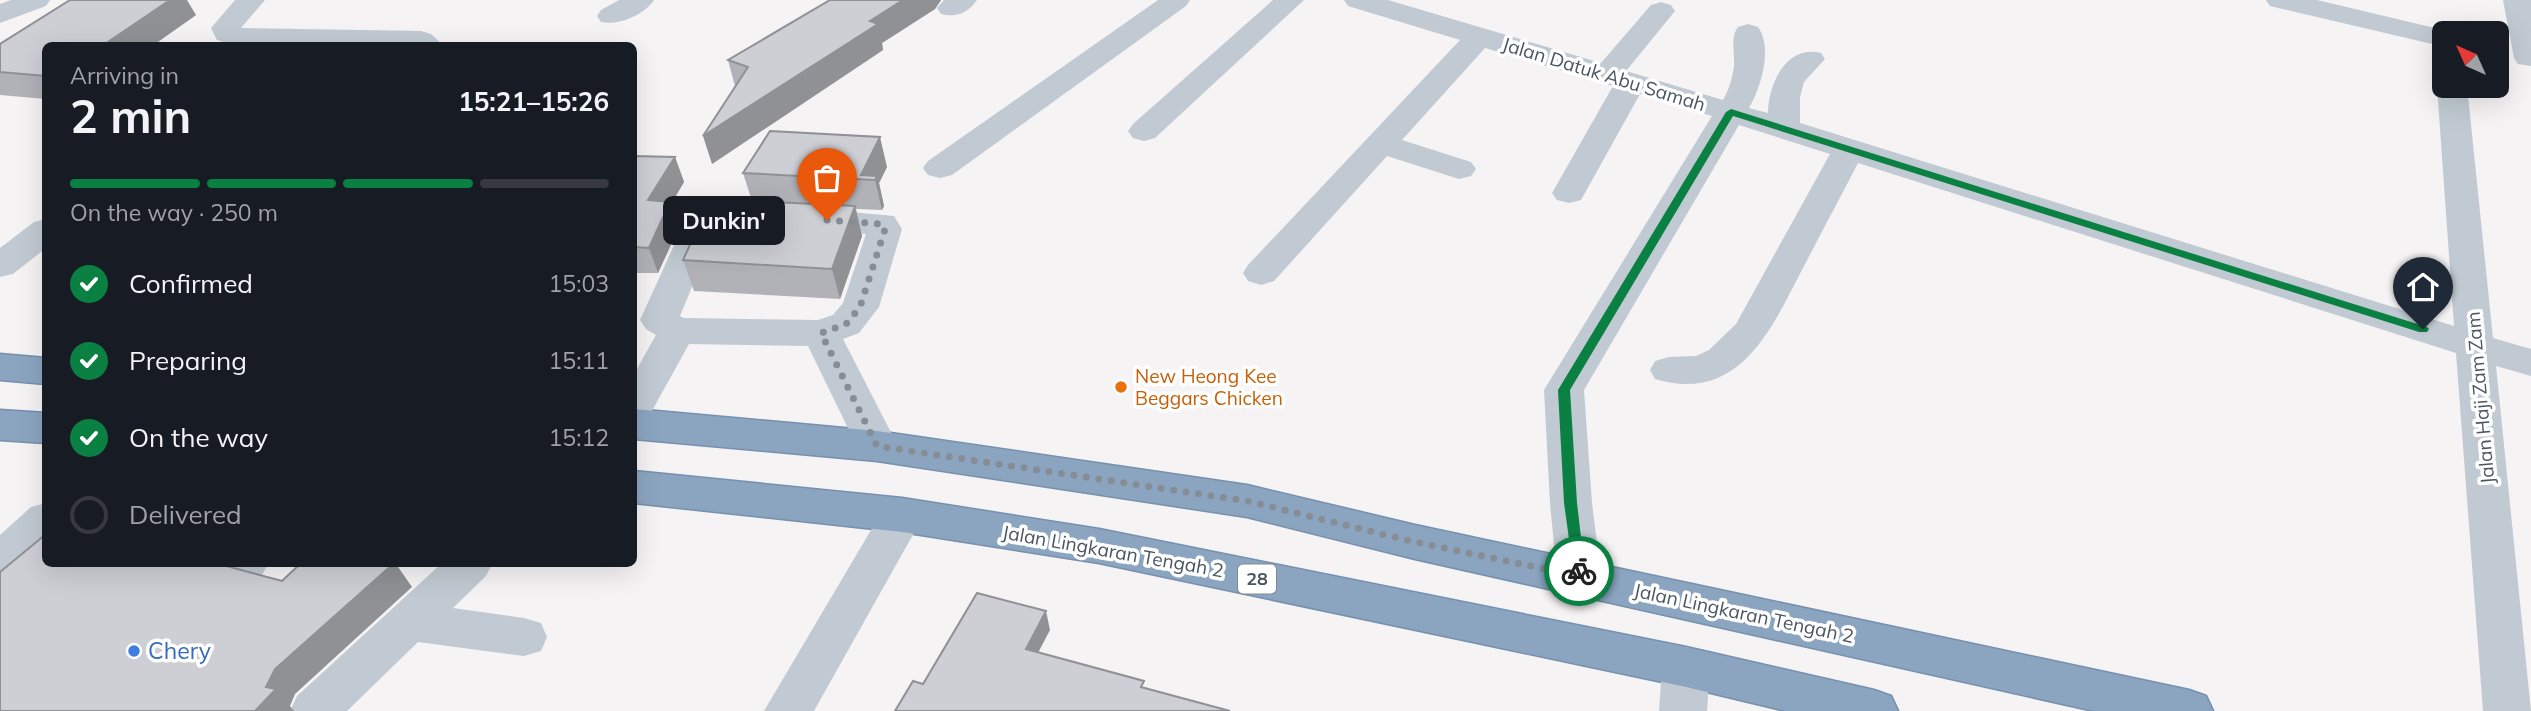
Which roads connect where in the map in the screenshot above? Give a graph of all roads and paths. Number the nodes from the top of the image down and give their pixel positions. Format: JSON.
{"nodes":[{"id":1,"x":36,"y":0,"type":"edge"},
{"id":2,"x":251,"y":0,"type":"edge"},
{"id":3,"x":640,"y":0,"type":"edge"},
{"id":4,"x":1176,"y":0,"type":"edge"},
{"id":5,"x":1290,"y":0,"type":"edge"},
{"id":6,"x":1358,"y":0,"type":"edge"},
{"id":7,"x":2280,"y":0,"type":"edge"},
{"id":8,"x":2517,"y":0,"type":"edge"},
{"id":9,"x":1661,"y":11,"type":"dead end"},
{"id":10,"x":0,"y":14,"type":"edge"},
{"id":11,"x":611,"y":16,"type":"dead end"},
{"id":12,"x":1748,"y":33,"type":"dead end"},
{"id":13,"x":2432,"y":35,"type":"edge"},
{"id":14,"x":1479,"y":37,"type":"junction"},
{"id":15,"x":270,"y":42,"type":"edge"},
{"id":16,"x":424,"y":42,"type":"edge"},
{"id":17,"x":2510,"y":54,"type":"edge"},
{"id":18,"x":2530,"y":58,"type":"edge"},
{"id":19,"x":1810,"y":59,"type":"dead end"},
{"id":20,"x":1619,"y":79,"type":"junction"},
{"id":21,"x":2453,"y":98,"type":"edge"},
{"id":22,"x":1731,"y":112,"type":"junction"},
{"id":23,"x":1784,"y":129,"type":"junction"},
{"id":24,"x":1144,"y":131,"type":"dead end"},
{"id":25,"x":1380,"y":143,"type":"junction"},
{"id":26,"x":1849,"y":149,"type":"junction"},
{"id":27,"x":940,"y":168,"type":"dead end"},
{"id":28,"x":1459,"y":169,"type":"dead end"},
{"id":29,"x":1569,"y":193,"type":"dead end"},
{"id":30,"x":42,"y":235,"type":"edge"},
{"id":31,"x":20,"y":260,"type":"edge"},
{"id":32,"x":1261,"y":273,"type":"dead end"},
{"id":33,"x":677,"y":331,"type":"junction"},
{"id":34,"x":821,"y":333,"type":"junction"},
{"id":35,"x":2475,"y":346,"type":"junction"},
{"id":36,"x":2531,"y":363,"type":"edge"},
{"id":37,"x":0,"y":367,"type":"edge"},
{"id":38,"x":1669,"y":370,"type":"dead end"},
{"id":39,"x":42,"y":371,"type":"edge"},
{"id":40,"x":637,"y":403,"type":"edge"},
{"id":41,"x":637,"y":424,"type":"edge"},
{"id":42,"x":0,"y":425,"type":"edge"},
{"id":43,"x":42,"y":428,"type":"edge"},
{"id":44,"x":877,"y":446,"type":"junction"},
{"id":45,"x":637,"y":487,"type":"edge"},
{"id":46,"x":902,"y":515,"type":"junction"},
{"id":47,"x":42,"y":523,"type":"edge"},
{"id":48,"x":0,"y":562,"type":"edge"},
{"id":49,"x":467,"y":567,"type":"edge"},
{"id":50,"x":1579,"y":576,"type":"junction"},
{"id":51,"x":407,"y":621,"type":"junction"},
{"id":52,"x":524,"y":637,"type":"dead end"},
{"id":53,"x":1685,"y":689,"type":"edge"},
{"id":54,"x":314,"y":711,"type":"edge"},
{"id":55,"x":788,"y":711,"type":"edge"},
{"id":56,"x":1874,"y":711,"type":"edge"},
{"id":57,"x":2189,"y":711,"type":"edge"},
{"id":58,"x":2507,"y":711,"type":"edge"}],
"edges":[{"from":1,"to":10,"type":"street"},
{"from":2,"to":15,"type":"street"},
{"from":3,"to":11,"type":"street"},
{"from":4,"to":27,"type":"street"},
{"from":5,"to":24,"type":"street"},
{"from":6,"to":14,"type":"street","name":"Jalan Datuk Abu Samah"},
{"from":7,"to":13,"type":"street"},
{"from":8,"to":18,"type":"street"},
{"from":9,"to":20,"type":"street"},
{"from":12,"to":22,"type":"street"},
{"from":14,"to":20,"type":"street","name":"Jalan Datuk Abu Samah"},
{"from":14,"to":25,"type":"street"},
{"from":15,"to":16,"type":"street"},
{"from":17,"to":18,"type":"street"},
{"from":19,"to":23,"type":"street"},
{"from":20,"to":22,"type":"street","name":"Jalan Datuk Abu Samah"},
{"from":20,"to":29,"type":"street"},
{"from":21,"to":35,"type":"street","name":"Jalan Haji Zam Zam"},
{"from":22,"to":23,"type":"street","name":"Jalan Datuk Abu Samah"},
{"from":22,"to":50,"type":"street"},
{"from":23,"to":26,"type":"street","name":"Jalan Datuk Abu Samah"},
{"from":25,"to":28,"type":"street"},
{"from":25,"to":32,"type":"street"},
{"from":26,"to":35,"type":"street","name":"Jalan Datuk Abu Samah"},
{"from":26,"to":38,"type":"street"},
{"from":30,"to":31,"type":"street"},
{"from":33,"to":34,"type":"street"},
{"from":33,"to":34,"type":"street"},
{"from":33,"to":40,"type":"street"},
{"from":34,"to":44,"type":"street"},
{"from":35,"to":36,"type":"street","name":"Jalan Datuk Abu Samah"},
{"from":35,"to":58,"type":"street","name":"Jalan Haji Zam Zam"},
{"from":37,"to":39,"type":"highway"},
{"from":41,"to":44,"type":"highway","name":"Jalan Lingkaran Tengah 2"},
{"from":42,"to":43,"type":"highway"},
{"from":44,"to":50,"type":"highway","name":"Jalan Lingkaran Tengah 2"},
{"from":45,"to":46,"type":"highway","name":"Jalan Lingkaran Tengah 2","number":"28"},
{"from":46,"to":53,"type":"highway","name":"Jalan Lingkaran Tengah 2","number":"28"},
{"from":46,"to":55,"type":"street"},
{"from":47,"to":48,"type":"street"},
{"from":49,"to":51,"type":"street"},
{"from":50,"to":57,"type":"highway","name":"Jalan Lingkaran Tengah 2"},
{"from":51,"to":52,"type":"street"},
{"from":51,"to":54,"type":"street"},
{"from":53,"to":56,"type":"highway","name":"Jalan Lingkaran Tengah 2","number":"28"}]}
